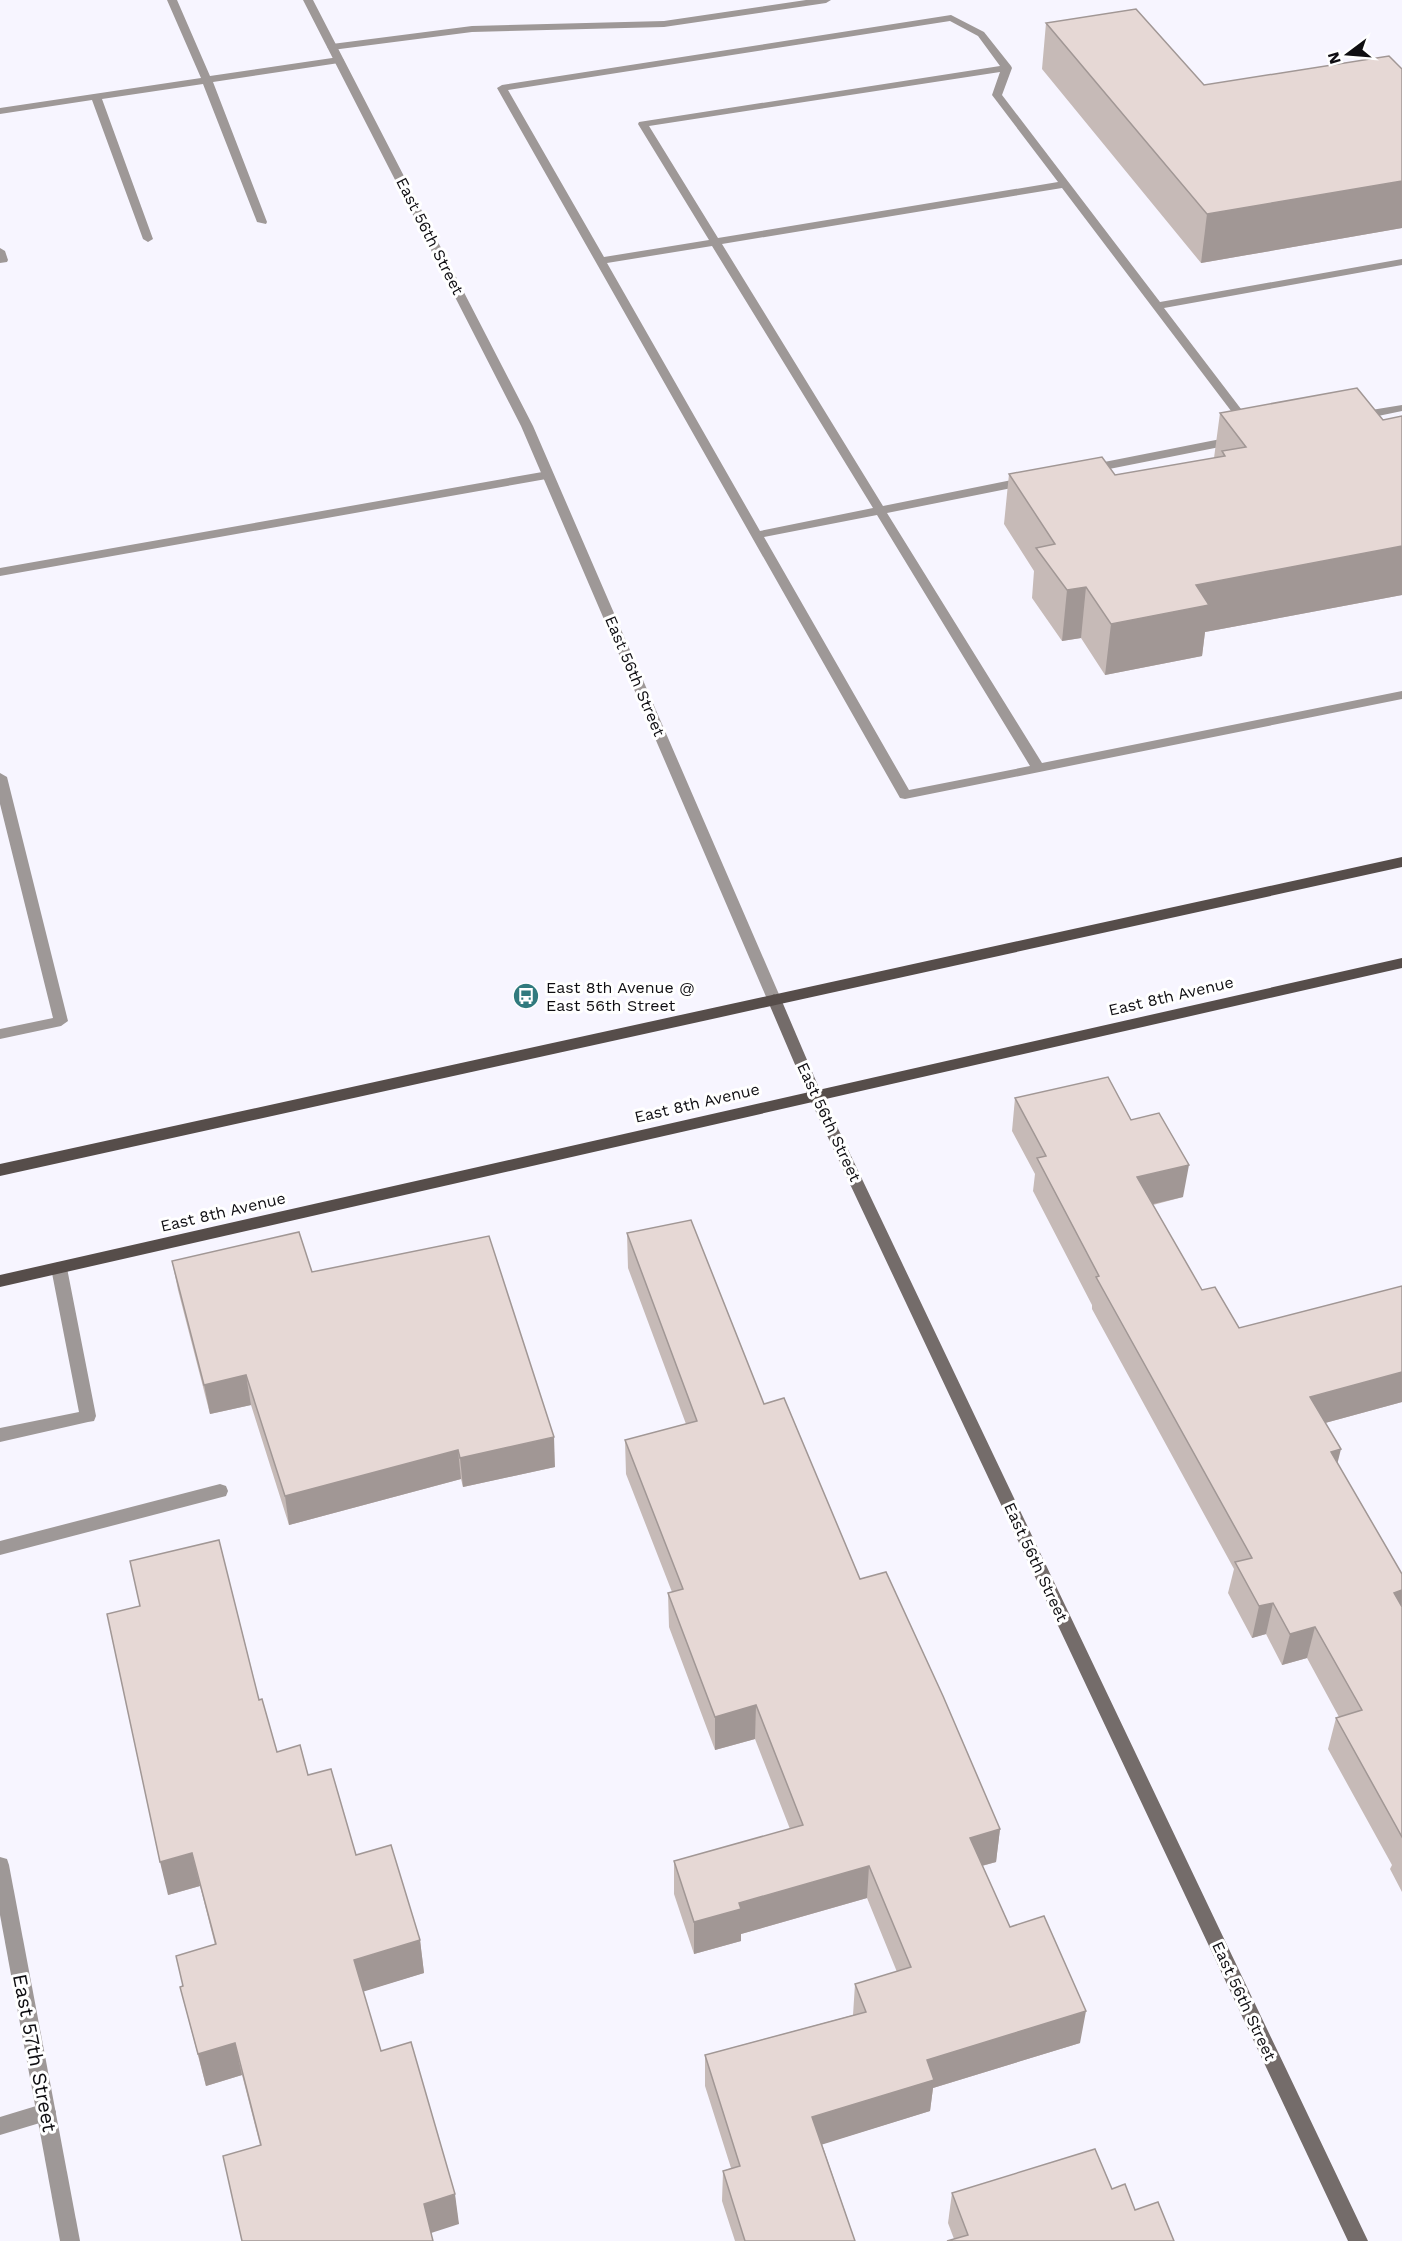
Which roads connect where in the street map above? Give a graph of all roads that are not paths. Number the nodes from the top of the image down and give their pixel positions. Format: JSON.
{"nodes":[{"id":1,"x":172,"y":0,"type":"edge"},
{"id":2,"x":308,"y":0,"type":"edge"},
{"id":3,"x":826,"y":0,"type":"edge"},
{"id":4,"x":332,"y":47,"type":"junction"},
{"id":5,"x":339,"y":60,"type":"junction"},
{"id":6,"x":1007,"y":68,"type":"junction"},
{"id":7,"x":207,"y":80,"type":"junction"},
{"id":8,"x":96,"y":96,"type":"junction"},
{"id":9,"x":0,"y":111,"type":"edge"},
{"id":10,"x":1065,"y":184,"type":"junction"},
{"id":11,"x":262,"y":222,"type":"dead end"},
{"id":12,"x":148,"y":239,"type":"dead end"},
{"id":13,"x":715,"y":242,"type":"junction"},
{"id":14,"x":601,"y":261,"type":"junction"},
{"id":15,"x":1402,"y":261,"type":"edge"},
{"id":16,"x":1157,"y":306,"type":"junction"},
{"id":17,"x":1402,"y":408,"type":"edge"},
{"id":18,"x":1346,"y":419,"type":"edge"},
{"id":19,"x":1079,"y":471,"type":"edge"},
{"id":20,"x":549,"y":475,"type":"junction"},
{"id":21,"x":1044,"y":478,"type":"edge"},
{"id":22,"x":879,"y":510,"type":"junction"},
{"id":23,"x":757,"y":535,"type":"junction"},
{"id":24,"x":0,"y":572,"type":"edge"},
{"id":25,"x":1402,"y":695,"type":"edge"},
{"id":26,"x":1038,"y":768,"type":"junction"},
{"id":27,"x":0,"y":777,"type":"edge"},
{"id":28,"x":1402,"y":862,"type":"edge"},
{"id":29,"x":1402,"y":963,"type":"edge"},
{"id":30,"x":774,"y":999,"type":"junction"},
{"id":31,"x":0,"y":1034,"type":"edge"},
{"id":32,"x":815,"y":1095,"type":"junction"},
{"id":33,"x":0,"y":1170,"type":"edge"},
{"id":34,"x":59,"y":1268,"type":"junction"},
{"id":35,"x":0,"y":1281,"type":"edge"},
{"id":36,"x":0,"y":1435,"type":"edge"},
{"id":37,"x":220,"y":1491,"type":"dead end"},
{"id":38,"x":0,"y":1548,"type":"edge"},
{"id":39,"x":0,"y":1865,"type":"edge"},
{"id":40,"x":46,"y":2112,"type":"junction"},
{"id":41,"x":0,"y":2127,"type":"edge"},
{"id":42,"x":70,"y":2241,"type":"edge"},
{"id":43,"x":1358,"y":2241,"type":"edge"}],
"edges":[{"from":1,"to":7,"type":"street"},
{"from":2,"to":4,"type":"street","name":"East 56th Street"},
{"from":3,"to":4,"type":"street"},
{"from":4,"to":5,"type":"street","name":"East 56th Street"},
{"from":5,"to":7,"type":"street"},
{"from":5,"to":20,"type":"street","name":"East 56th Street"},
{"from":6,"to":10,"type":"street"},
{"from":6,"to":13,"type":"street"},
{"from":6,"to":14,"type":"street"},
{"from":7,"to":8,"type":"street"},
{"from":7,"to":11,"type":"street"},
{"from":8,"to":9,"type":"street"},
{"from":8,"to":12,"type":"street"},
{"from":10,"to":13,"type":"street"},
{"from":10,"to":16,"type":"street"},
{"from":13,"to":14,"type":"street"},
{"from":13,"to":22,"type":"street"},
{"from":14,"to":23,"type":"street"},
{"from":15,"to":16,"type":"street"},
{"from":16,"to":19,"type":"street"},
{"from":17,"to":18,"type":"street"},
{"from":20,"to":24,"type":"street"},
{"from":20,"to":30,"type":"street","name":"East 56th Street"},
{"from":21,"to":22,"type":"street"},
{"from":22,"to":23,"type":"street"},
{"from":22,"to":26,"type":"street"},
{"from":23,"to":26,"type":"street"},
{"from":25,"to":26,"type":"street"},
{"from":27,"to":31,"type":"street"},
{"from":28,"to":30,"type":"main road"},
{"from":29,"to":32,"type":"main road","name":"East 8th Avenue"},
{"from":30,"to":32,"type":"street","name":"East 56th Street"},
{"from":30,"to":33,"type":"main road"},
{"from":32,"to":34,"type":"main road","name":"East 8th Avenue"},
{"from":32,"to":43,"type":"street","name":"East 56th Street"},
{"from":34,"to":35,"type":"main road","name":"East 8th Avenue"},
{"from":34,"to":36,"type":"street"},
{"from":37,"to":38,"type":"street"},
{"from":39,"to":40,"type":"street","name":"East 57th Street"},
{"from":40,"to":41,"type":"street"},
{"from":40,"to":42,"type":"street","name":"East 57th Street"}]}
